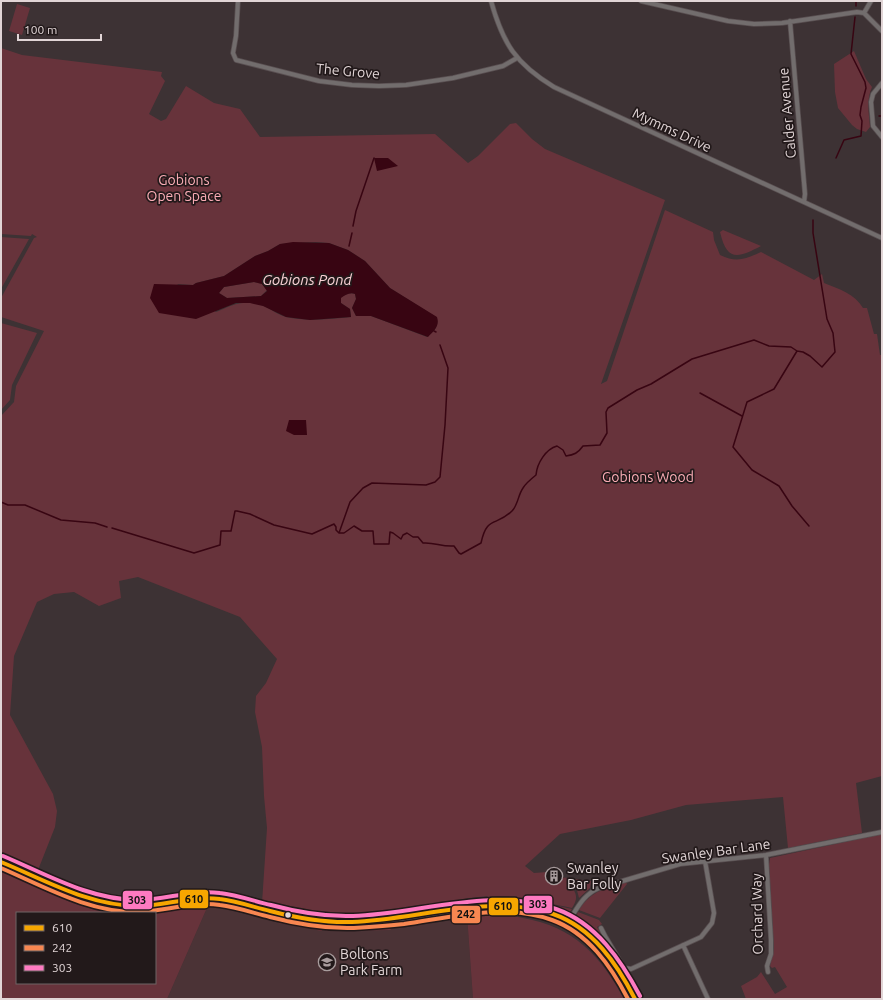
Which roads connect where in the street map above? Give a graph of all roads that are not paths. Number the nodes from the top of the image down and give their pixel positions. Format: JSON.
{"nodes":[{"id":1,"x":238,"y":1,"type":"edge"},
{"id":2,"x":491,"y":1,"type":"edge"},
{"id":3,"x":641,"y":1,"type":"edge"},
{"id":4,"x":871,"y":1,"type":"edge"},
{"id":5,"x":864,"y":13,"type":"junction"},
{"id":6,"x":790,"y":21,"type":"junction"},
{"id":7,"x":882,"y":31,"type":"edge"},
{"id":8,"x":517,"y":58,"type":"junction"},
{"id":9,"x":882,"y":83,"type":"edge"},
{"id":10,"x":882,"y":137,"type":"edge"},
{"id":11,"x":804,"y":202,"type":"junction"},
{"id":12,"x":882,"y":238,"type":"edge"},
{"id":13,"x":882,"y":832,"type":"edge"},
{"id":14,"x":766,"y":855,"type":"junction"},
{"id":15,"x":705,"y":861,"type":"junction"},
{"id":16,"x":1,"y":862,"type":"edge"},
{"id":17,"x":569,"y":921,"type":"junction"},
{"id":18,"x":601,"y":928,"type":"dead end"},
{"id":19,"x":605,"y":936,"type":"junction"},
{"id":20,"x":597,"y":943,"type":"junction"},
{"id":21,"x":683,"y":945,"type":"junction"},
{"id":22,"x":768,"y":972,"type":"dead end"},
{"id":23,"x":635,"y":999,"type":"edge"},
{"id":24,"x":708,"y":999,"type":"edge"}],
"edges":[{"from":1,"to":8,"type":"street","name":"The Grove"},
{"from":2,"to":8,"type":"street","name":"Mymms Drive"},
{"from":3,"to":6,"type":"street"},
{"from":4,"to":5,"type":"street"},
{"from":5,"to":6,"type":"street"},
{"from":5,"to":7,"type":"street"},
{"from":6,"to":11,"type":"street","name":"Calder Avenue"},
{"from":8,"to":11,"type":"street","name":"Mymms Drive"},
{"from":9,"to":10,"type":"street"},
{"from":11,"to":12,"type":"street","name":"Mymms Drive"},
{"from":13,"to":14,"type":"street","name":"Swanley Bar Lane"},
{"from":14,"to":15,"type":"street","name":"Swanley Bar Lane"},
{"from":14,"to":22,"type":"street","name":"Orchard Way"},
{"from":15,"to":17,"type":"street","name":"Swanley Bar Lane"},
{"from":15,"to":21,"type":"street"},
{"from":16,"to":17,"type":"street"},
{"from":17,"to":20,"type":"street"},
{"from":18,"to":19,"type":"street"},
{"from":19,"to":20,"type":"street"},
{"from":19,"to":21,"type":"street"},
{"from":20,"to":23,"type":"street"},
{"from":21,"to":24,"type":"street"}]}
